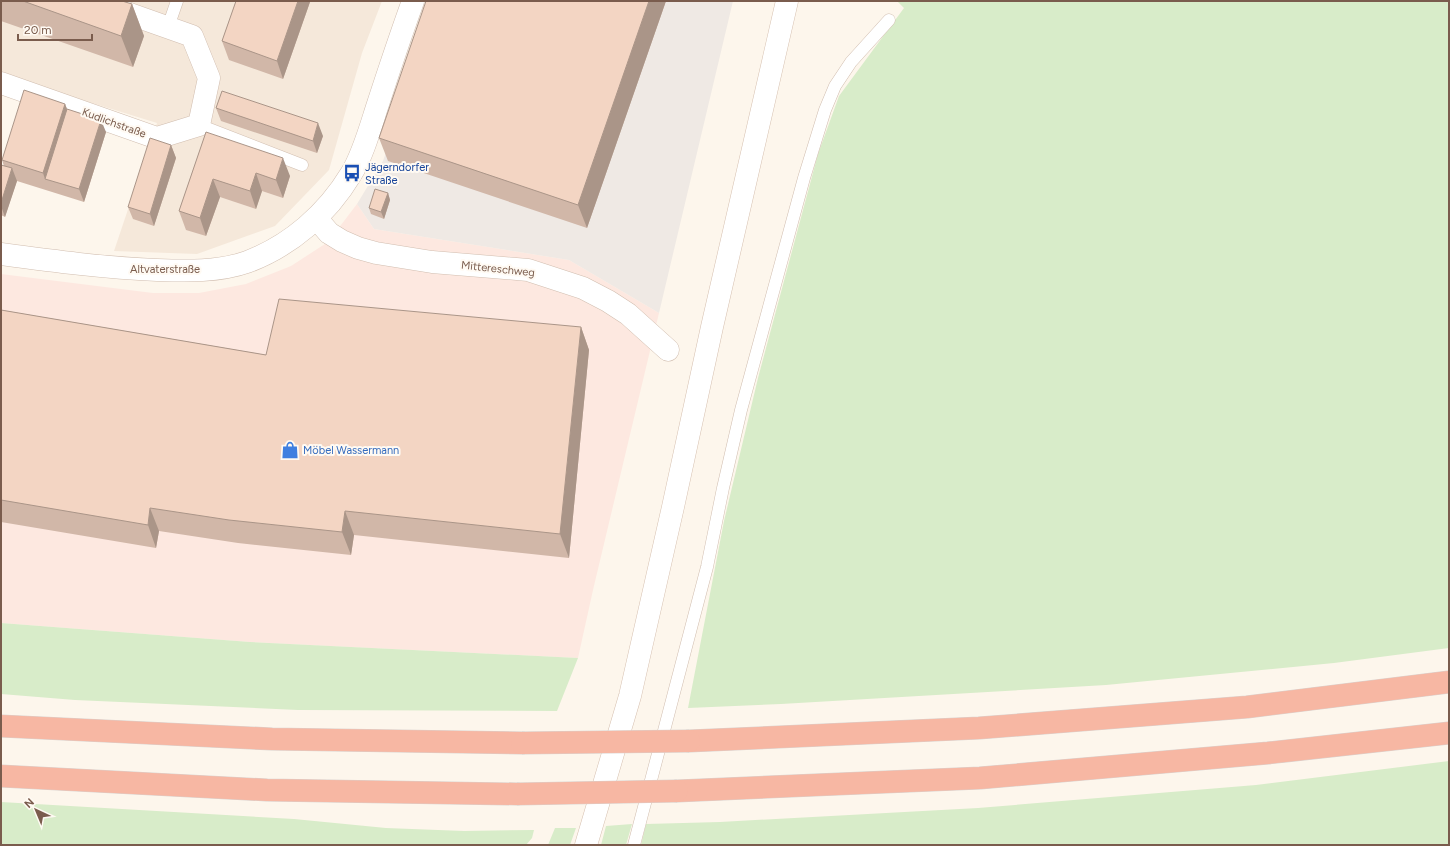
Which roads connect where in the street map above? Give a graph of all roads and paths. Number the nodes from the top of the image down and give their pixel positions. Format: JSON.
{"nodes":[{"id":1,"x":93,"y":1,"type":"edge"},
{"id":2,"x":177,"y":1,"type":"edge"},
{"id":3,"x":413,"y":1,"type":"edge"},
{"id":4,"x":787,"y":1,"type":"edge"},
{"id":5,"x":889,"y":20,"type":"dead end"},
{"id":6,"x":168,"y":27,"type":"junction"},
{"id":7,"x":1,"y":83,"type":"edge"},
{"id":8,"x":199,"y":125,"type":"junction"},
{"id":9,"x":302,"y":165,"type":"dead end"},
{"id":10,"x":316,"y":219,"type":"junction"},
{"id":11,"x":1,"y":254,"type":"edge"},
{"id":12,"x":668,"y":350,"type":"dead end"},
{"id":13,"x":1449,"y":682,"type":"edge"},
{"id":14,"x":1,"y":726,"type":"edge"},
{"id":15,"x":1449,"y":733,"type":"edge"},
{"id":16,"x":1,"y":776,"type":"edge"},
{"id":17,"x":586,"y":845,"type":"edge"},
{"id":18,"x":634,"y":845,"type":"edge"}],
"edges":[{"from":1,"to":6,"type":"street"},
{"from":2,"to":6,"type":"lane"},
{"from":3,"to":10,"type":"street"},
{"from":4,"to":17,"type":"street"},
{"from":5,"to":18,"type":"lane"},
{"from":6,"to":8,"type":"street"},
{"from":7,"to":8,"type":"street","name":"Kudlichstraße"},
{"from":8,"to":9,"type":"lane"},
{"from":10,"to":11,"type":"street","name":"Altvaterstraße"},
{"from":10,"to":12,"type":"street","name":"Mittereschweg"},
{"from":13,"to":14,"type":"highway","bridge":true},
{"from":15,"to":16,"type":"highway","bridge":true}]}
